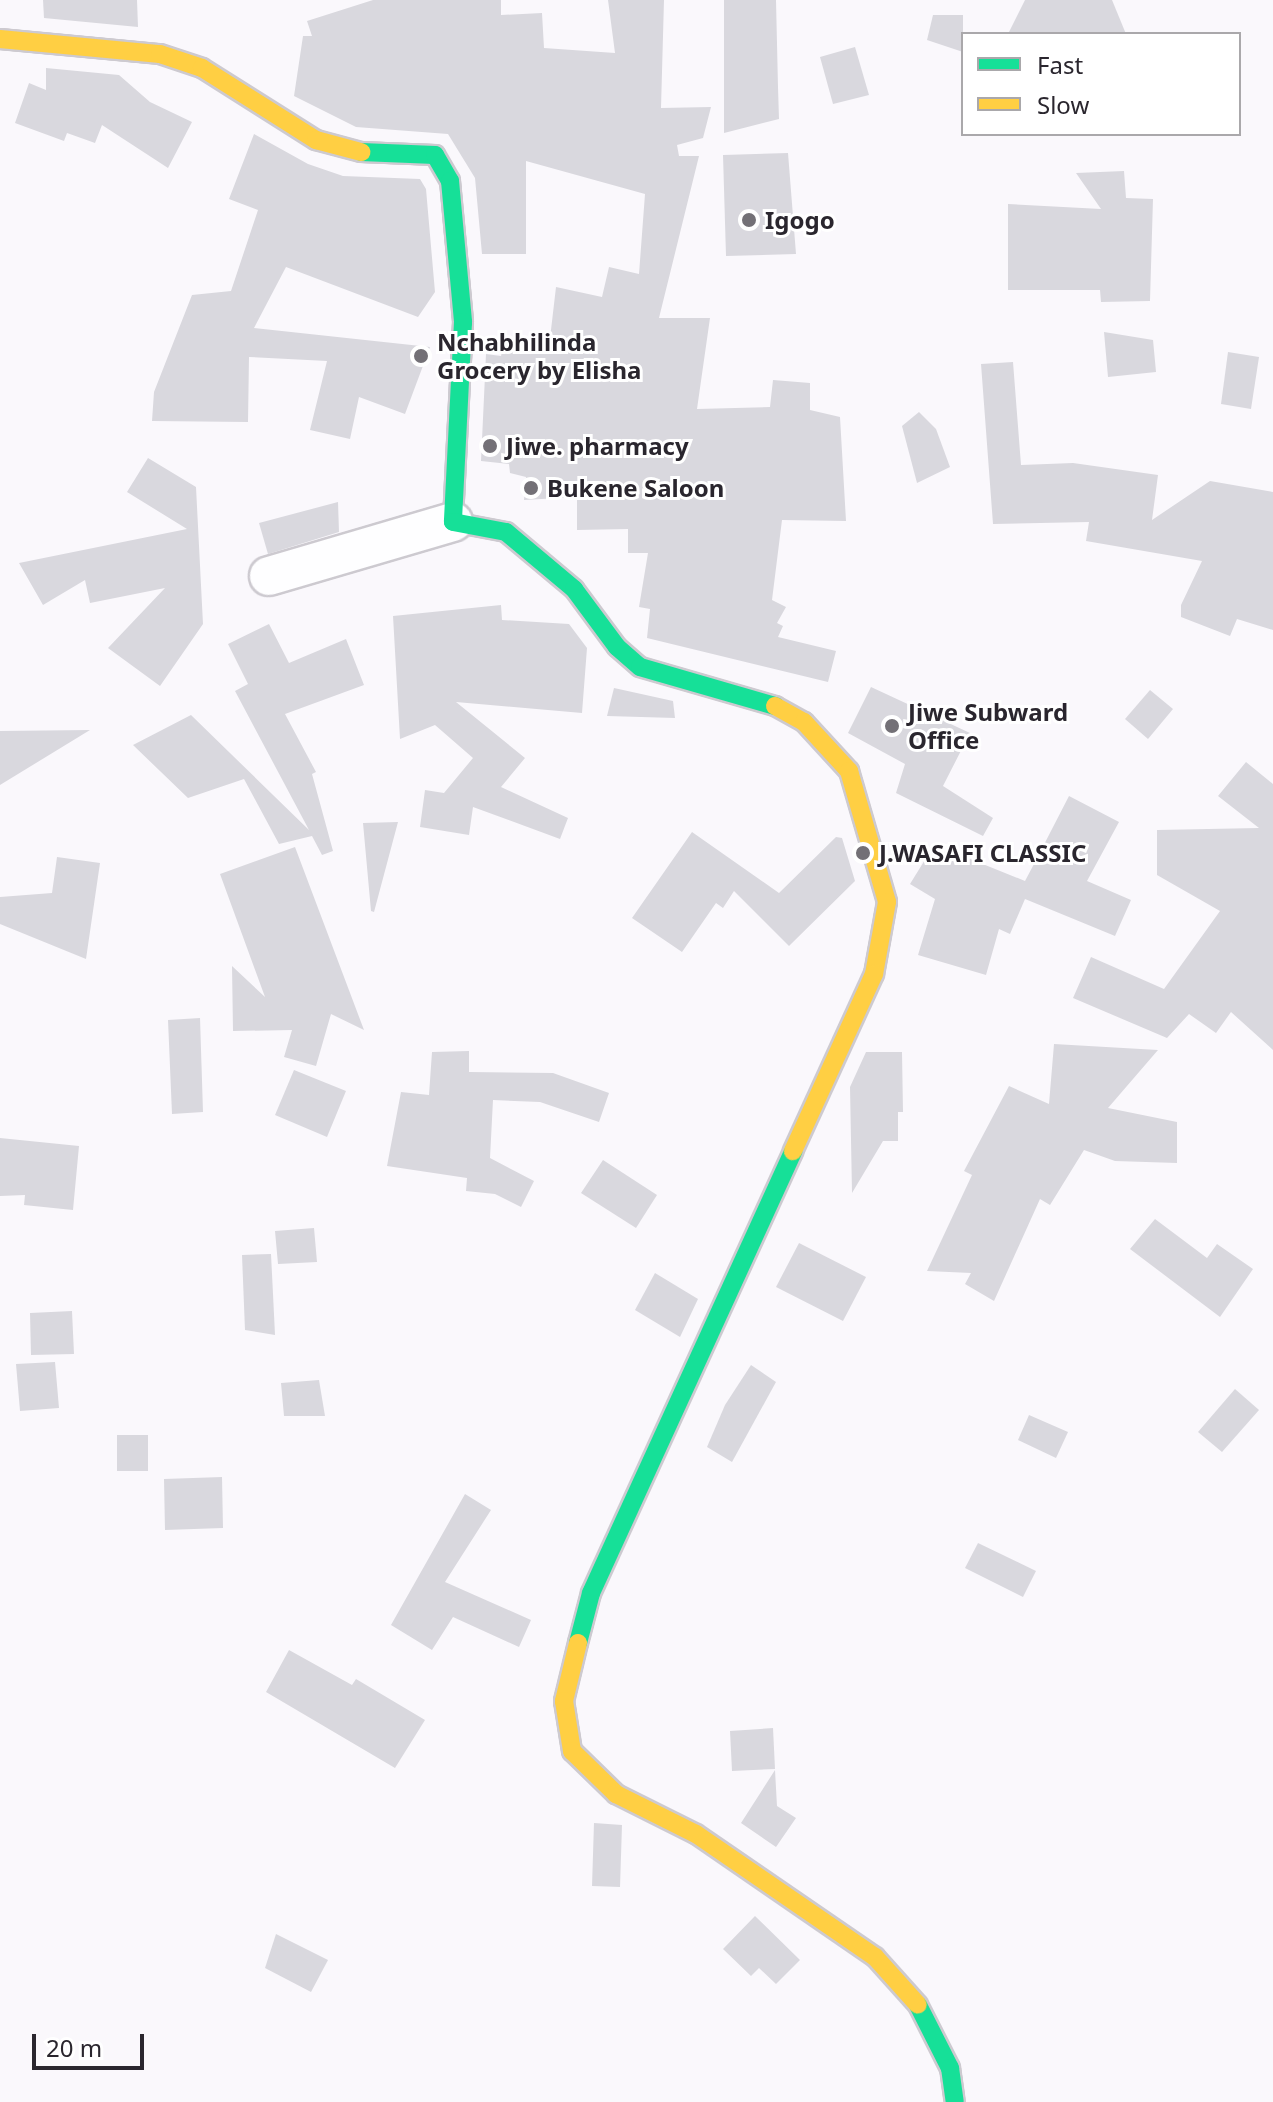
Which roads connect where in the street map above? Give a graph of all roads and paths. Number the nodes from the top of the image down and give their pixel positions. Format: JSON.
{"nodes":[{"id":1,"x":0,"y":39,"type":"edge"},
{"id":2,"x":453,"y":522,"type":"junction"},
{"id":3,"x":269,"y":576,"type":"dead end"},
{"id":4,"x":955,"y":2102,"type":"edge"}],
"edges":[{"from":1,"to":2,"type":"street"},
{"from":2,"to":3,"type":"street"},
{"from":2,"to":4,"type":"street"}]}
